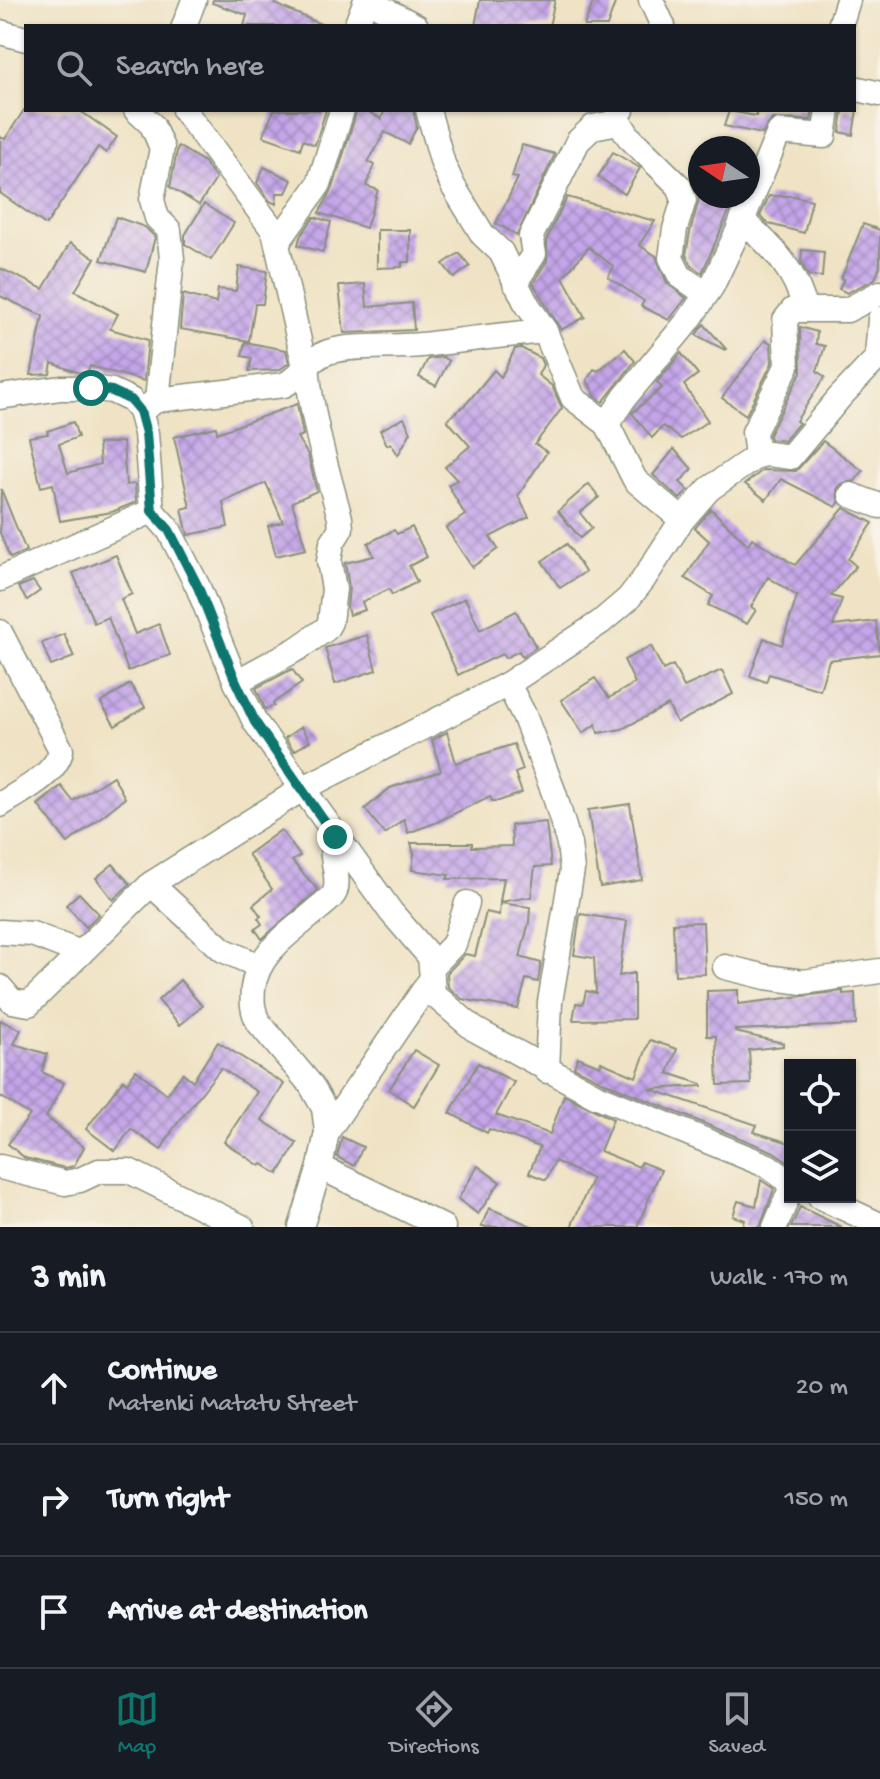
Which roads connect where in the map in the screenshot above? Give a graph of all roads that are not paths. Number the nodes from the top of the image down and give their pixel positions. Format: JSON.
{"nodes":[{"id":1,"x":194,"y":0,"type":"edge"},
{"id":2,"x":366,"y":0,"type":"edge"},
{"id":3,"x":376,"y":0,"type":"edge"},
{"id":4,"x":848,"y":0,"type":"edge"},
{"id":5,"x":185,"y":24,"type":"edge"},
{"id":6,"x":357,"y":24,"type":"edge"},
{"id":7,"x":412,"y":24,"type":"edge"},
{"id":8,"x":841,"y":24,"type":"edge"},
{"id":9,"x":0,"y":32,"type":"edge"},
{"id":10,"x":24,"y":38,"type":"edge"},
{"id":11,"x":856,"y":88,"type":"edge"},
{"id":12,"x":880,"y":94,"type":"edge"},
{"id":13,"x":138,"y":112,"type":"edge"},
{"id":14,"x":185,"y":112,"type":"edge"},
{"id":15,"x":341,"y":112,"type":"edge"},
{"id":16,"x":429,"y":112,"type":"edge"},
{"id":17,"x":828,"y":112,"type":"edge"},
{"id":18,"x":620,"y":114,"type":"edge"},
{"id":19,"x":742,"y":220,"type":"junction"},
{"id":20,"x":278,"y":242,"type":"junction"},
{"id":21,"x":515,"y":283,"type":"junction"},
{"id":22,"x":880,"y":293,"type":"edge"},
{"id":23,"x":706,"y":294,"type":"junction"},
{"id":24,"x":805,"y":310,"type":"junction"},
{"id":25,"x":880,"y":319,"type":"edge"},
{"id":26,"x":545,"y":331,"type":"junction"},
{"id":27,"x":878,"y":356,"type":"edge"},
{"id":28,"x":306,"y":366,"type":"junction"},
{"id":29,"x":0,"y":397,"type":"edge"},
{"id":30,"x":149,"y":406,"type":"junction"},
{"id":31,"x":607,"y":424,"type":"junction"},
{"id":32,"x":757,"y":456,"type":"junction"},
{"id":33,"x":851,"y":495,"type":"dead end"},
{"id":34,"x":880,"y":506,"type":"edge"},
{"id":35,"x":152,"y":511,"type":"junction"},
{"id":36,"x":682,"y":520,"type":"junction"},
{"id":37,"x":0,"y":579,"type":"edge"},
{"id":38,"x":0,"y":632,"type":"edge"},
{"id":39,"x":236,"y":682,"type":"junction"},
{"id":40,"x":508,"y":684,"type":"junction"},
{"id":41,"x":302,"y":789,"type":"junction"},
{"id":42,"x":0,"y":805,"type":"edge"},
{"id":43,"x":335,"y":837,"type":"junction"},
{"id":44,"x":151,"y":884,"type":"junction"},
{"id":45,"x":467,"y":903,"type":"dead end"},
{"id":46,"x":0,"y":932,"type":"edge"},
{"id":47,"x":81,"y":953,"type":"junction"},
{"id":48,"x":259,"y":966,"type":"junction"},
{"id":49,"x":725,"y":967,"type":"dead end"},
{"id":50,"x":880,"y":971,"type":"edge"},
{"id":51,"x":433,"y":972,"type":"junction"},
{"id":52,"x":0,"y":987,"type":"edge"},
{"id":53,"x":547,"y":1071,"type":"junction"},
{"id":54,"x":327,"y":1132,"type":"junction"},
{"id":55,"x":0,"y":1167,"type":"edge"},
{"id":56,"x":320,"y":1167,"type":"junction"},
{"id":57,"x":784,"y":1178,"type":"edge"},
{"id":58,"x":785,"y":1203,"type":"edge"},
{"id":59,"x":833,"y":1203,"type":"edge"},
{"id":60,"x":880,"y":1225,"type":"edge"},
{"id":61,"x":242,"y":1227,"type":"edge"},
{"id":62,"x":301,"y":1227,"type":"edge"},
{"id":63,"x":443,"y":1227,"type":"edge"},
{"id":64,"x":775,"y":1227,"type":"edge"}],
"edges":[{"from":1,"to":5,"type":"street"},
{"from":2,"to":6,"type":"street"},
{"from":3,"to":7,"type":"street"},
{"from":4,"to":8,"type":"street"},
{"from":9,"to":10,"type":"street"},
{"from":11,"to":12,"type":"street"},
{"from":13,"to":30,"type":"street"},
{"from":14,"to":20,"type":"street"},
{"from":15,"to":20,"type":"street"},
{"from":16,"to":21,"type":"street"},
{"from":17,"to":19,"type":"street"},
{"from":18,"to":21,"type":"street"},
{"from":18,"to":23,"type":"street"},
{"from":19,"to":23,"type":"street"},
{"from":19,"to":24,"type":"street"},
{"from":20,"to":28,"type":"street"},
{"from":21,"to":26,"type":"street"},
{"from":22,"to":24,"type":"street"},
{"from":23,"to":31,"type":"street"},
{"from":24,"to":32,"type":"street"},
{"from":25,"to":27,"type":"street"},
{"from":26,"to":28,"type":"street"},
{"from":26,"to":31,"type":"street"},
{"from":27,"to":32,"type":"street"},
{"from":28,"to":30,"type":"street"},
{"from":28,"to":39,"type":"street"},
{"from":29,"to":30,"type":"street"},
{"from":30,"to":35,"type":"street"},
{"from":31,"to":36,"type":"street"},
{"from":32,"to":36,"type":"street"},
{"from":33,"to":34,"type":"street"},
{"from":35,"to":37,"type":"street"},
{"from":35,"to":39,"type":"street"},
{"from":36,"to":40,"type":"street"},
{"from":38,"to":42,"type":"street"},
{"from":39,"to":41,"type":"street"},
{"from":40,"to":41,"type":"street"},
{"from":40,"to":53,"type":"street"},
{"from":41,"to":43,"type":"street"},
{"from":41,"to":44,"type":"street"},
{"from":43,"to":48,"type":"street"},
{"from":43,"to":51,"type":"street"},
{"from":44,"to":47,"type":"street"},
{"from":44,"to":48,"type":"street"},
{"from":45,"to":51,"type":"street"},
{"from":46,"to":47,"type":"street"},
{"from":47,"to":52,"type":"street"},
{"from":48,"to":54,"type":"street"},
{"from":49,"to":50,"type":"street"},
{"from":51,"to":53,"type":"street"},
{"from":51,"to":54,"type":"street"},
{"from":53,"to":57,"type":"street"},
{"from":54,"to":56,"type":"street"},
{"from":55,"to":61,"type":"street"},
{"from":56,"to":62,"type":"street"},
{"from":56,"to":63,"type":"street"},
{"from":58,"to":64,"type":"street"},
{"from":59,"to":60,"type":"street"}]}
